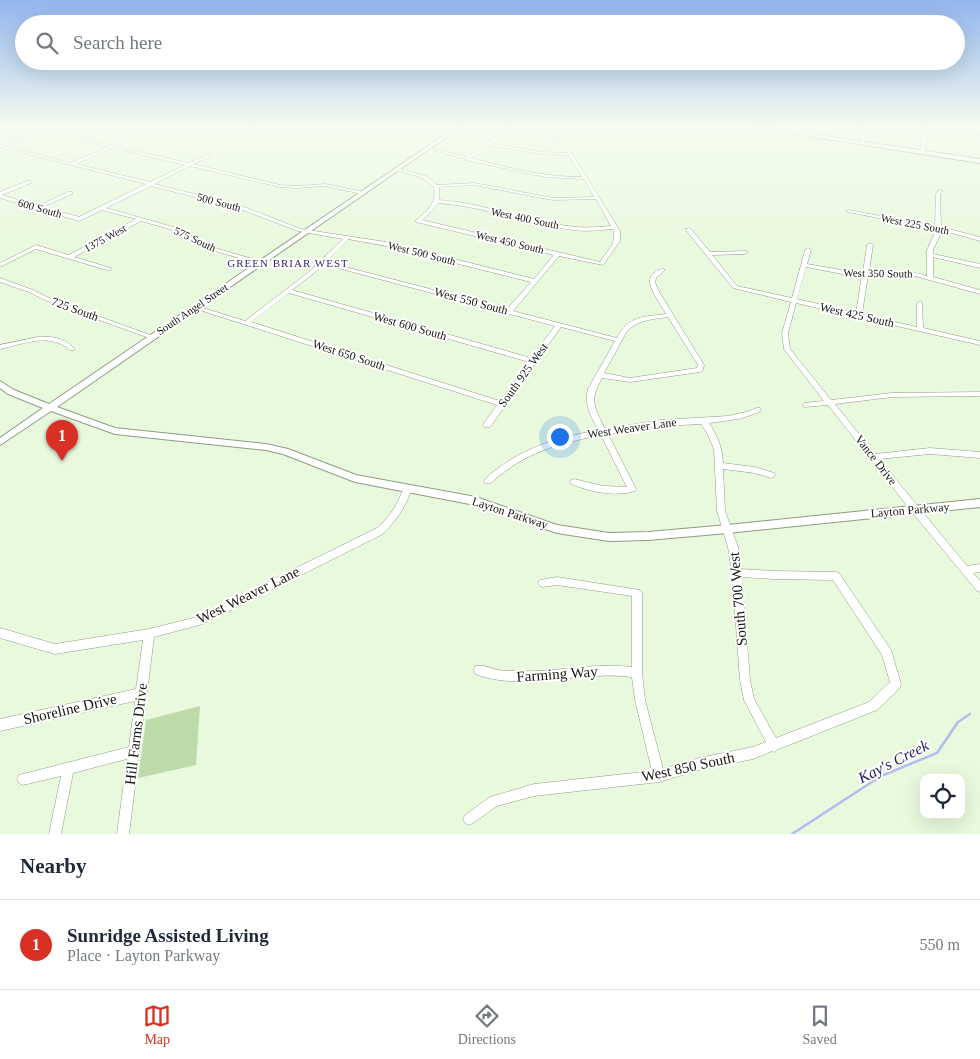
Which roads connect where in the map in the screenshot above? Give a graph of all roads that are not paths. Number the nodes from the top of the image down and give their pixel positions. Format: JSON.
{"nodes":[{"id":1,"x":80,"y":166,"type":"edge"},
{"id":2,"x":188,"y":166,"type":"edge"},
{"id":3,"x":194,"y":166,"type":"edge"},
{"id":4,"x":401,"y":166,"type":"edge"},
{"id":5,"x":501,"y":166,"type":"edge"},
{"id":6,"x":577,"y":166,"type":"edge"},
{"id":7,"x":397,"y":169,"type":"junction"},
{"id":8,"x":585,"y":178,"type":"junction"},
{"id":9,"x":29,"y":182,"type":"dead end"},
{"id":10,"x":151,"y":184,"type":"junction"},
{"id":11,"x":436,"y":186,"type":"junction"},
{"id":12,"x":941,"y":191,"type":"dead end"},
{"id":13,"x":70,"y":193,"type":"dead end"},
{"id":14,"x":362,"y":193,"type":"junction"},
{"id":15,"x":0,"y":195,"type":"edge"},
{"id":16,"x":597,"y":198,"type":"junction"},
{"id":17,"x":437,"y":201,"type":"junction"},
{"id":18,"x":39,"y":207,"type":"junction"},
{"id":19,"x":102,"y":208,"type":"junction"},
{"id":20,"x":848,"y":211,"type":"dead end"},
{"id":21,"x":141,"y":219,"type":"junction"},
{"id":22,"x":615,"y":227,"type":"junction"},
{"id":23,"x":938,"y":228,"type":"junction"},
{"id":24,"x":305,"y":229,"type":"junction"},
{"id":25,"x":688,"y":229,"type":"dead end"},
{"id":26,"x":346,"y":239,"type":"junction"},
{"id":27,"x":980,"y":239,"type":"edge"},
{"id":28,"x":870,"y":245,"type":"dead end"},
{"id":29,"x":808,"y":250,"type":"dead end"},
{"id":30,"x":745,"y":252,"type":"dead end"},
{"id":31,"x":558,"y":254,"type":"junction"},
{"id":32,"x":708,"y":254,"type":"junction"},
{"id":33,"x":930,"y":255,"type":"junction"},
{"id":34,"x":70,"y":257,"type":"junction"},
{"id":35,"x":260,"y":262,"type":"junction"},
{"id":36,"x":324,"y":263,"type":"junction"},
{"id":37,"x":0,"y":264,"type":"edge"},
{"id":38,"x":804,"y":265,"type":"junction"},
{"id":39,"x":980,"y":266,"type":"edge"},
{"id":40,"x":109,"y":269,"type":"dead end"},
{"id":41,"x":662,"y":270,"type":"dead end"},
{"id":42,"x":865,"y":274,"type":"junction"},
{"id":43,"x":930,"y":277,"type":"junction"},
{"id":44,"x":0,"y":280,"type":"edge"},
{"id":45,"x":536,"y":281,"type":"junction"},
{"id":46,"x":288,"y":291,"type":"junction"},
{"id":47,"x":980,"y":292,"type":"edge"},
{"id":48,"x":793,"y":300,"type":"junction"},
{"id":49,"x":920,"y":303,"type":"dead end"},
{"id":50,"x":195,"y":307,"type":"junction"},
{"id":51,"x":509,"y":312,"type":"junction"},
{"id":52,"x":669,"y":314,"type":"junction"},
{"id":53,"x":859,"y":315,"type":"junction"},
{"id":54,"x":246,"y":323,"type":"junction"},
{"id":55,"x":559,"y":325,"type":"junction"},
{"id":56,"x":920,"y":329,"type":"junction"},
{"id":57,"x":151,"y":337,"type":"junction"},
{"id":58,"x":618,"y":340,"type":"junction"},
{"id":59,"x":980,"y":343,"type":"edge"},
{"id":60,"x":0,"y":347,"type":"edge"},
{"id":61,"x":72,"y":349,"type":"dead end"},
{"id":62,"x":532,"y":361,"type":"junction"},
{"id":63,"x":600,"y":375,"type":"junction"},
{"id":64,"x":0,"y":384,"type":"edge"},
{"id":65,"x":980,"y":394,"type":"edge"},
{"id":66,"x":830,"y":402,"type":"junction"},
{"id":67,"x":502,"y":404,"type":"junction"},
{"id":68,"x":807,"y":405,"type":"dead end"},
{"id":69,"x":50,"y":408,"type":"junction"},
{"id":70,"x":757,"y":410,"type":"dead end"},
{"id":71,"x":703,"y":421,"type":"junction"},
{"id":72,"x":487,"y":425,"type":"dead end"},
{"id":73,"x":604,"y":432,"type":"junction"},
{"id":74,"x":0,"y":442,"type":"edge"},
{"id":75,"x":980,"y":455,"type":"edge"},
{"id":76,"x":873,"y":457,"type":"junction"},
{"id":77,"x":720,"y":466,"type":"junction"},
{"id":78,"x":771,"y":475,"type":"dead end"},
{"id":79,"x":488,"y":482,"type":"dead end"},
{"id":80,"x":574,"y":482,"type":"dead end"},
{"id":81,"x":408,"y":488,"type":"junction"},
{"id":82,"x":980,"y":503,"type":"edge"},
{"id":83,"x":915,"y":510,"type":"junction"},
{"id":84,"x":728,"y":530,"type":"junction"},
{"id":85,"x":980,"y":568,"type":"edge"},
{"id":86,"x":966,"y":570,"type":"junction"},
{"id":87,"x":737,"y":572,"type":"junction"},
{"id":88,"x":543,"y":583,"type":"dead end"},
{"id":89,"x":980,"y":588,"type":"edge"},
{"id":90,"x":0,"y":633,"type":"edge"},
{"id":91,"x":149,"y":634,"type":"junction"},
{"id":92,"x":479,"y":670,"type":"dead end"},
{"id":93,"x":637,"y":673,"type":"junction"},
{"id":94,"x":140,"y":694,"type":"junction"},
{"id":95,"x":0,"y":725,"type":"edge"},
{"id":96,"x":774,"y":746,"type":"junction"},
{"id":97,"x":133,"y":752,"type":"junction"},
{"id":98,"x":68,"y":768,"type":"junction"},
{"id":99,"x":659,"y":776,"type":"junction"},
{"id":100,"x":24,"y":779,"type":"dead end"},
{"id":101,"x":469,"y":819,"type":"dead end"},
{"id":102,"x":55,"y":834,"type":"edge"},
{"id":103,"x":123,"y":834,"type":"edge"}],
"edges":[{"from":1,"to":10,"type":"street","name":"500 South"},
{"from":2,"to":10,"type":"street"},
{"from":3,"to":14,"type":"street"},
{"from":4,"to":7,"type":"main road","name":"South Angel Street"},
{"from":5,"to":8,"type":"street"},
{"from":6,"to":8,"type":"street"},
{"from":7,"to":11,"type":"street"},
{"from":7,"to":14,"type":"main road","name":"South Angel Street"},
{"from":8,"to":16,"type":"street"},
{"from":9,"to":15,"type":"street"},
{"from":10,"to":19,"type":"street"},
{"from":10,"to":24,"type":"street","name":"500 South"},
{"from":11,"to":16,"type":"street"},
{"from":11,"to":17,"type":"street"},
{"from":12,"to":23,"type":"street"},
{"from":13,"to":18,"type":"street"},
{"from":14,"to":24,"type":"main road","name":"South Angel Street"},
{"from":15,"to":18,"type":"street","name":"600 South"},
{"from":16,"to":22,"type":"street"},
{"from":17,"to":22,"type":"street","name":"West 400 South"},
{"from":17,"to":31,"type":"street","name":"West 450 South"},
{"from":18,"to":19,"type":"street","name":"600 South"},
{"from":19,"to":21,"type":"street","name":"575 South"},
{"from":20,"to":23,"type":"street","name":"West 225 South"},
{"from":21,"to":34,"type":"street","name":"1375 West"},
{"from":21,"to":35,"type":"street","name":"575 South"},
{"from":22,"to":31,"type":"street","name":"West 450 South"},
{"from":23,"to":27,"type":"street","name":"West 225 South"},
{"from":23,"to":33,"type":"street"},
{"from":24,"to":26,"type":"street","name":"West 500 South"},
{"from":24,"to":35,"type":"main road","name":"South Angel Street"},
{"from":25,"to":32,"type":"street"},
{"from":26,"to":36,"type":"street"},
{"from":26,"to":45,"type":"street","name":"West 500 South"},
{"from":28,"to":42,"type":"street"},
{"from":29,"to":38,"type":"street","name":"Vance Drive"},
{"from":30,"to":32,"type":"street"},
{"from":31,"to":45,"type":"street"},
{"from":32,"to":48,"type":"street","name":"West 425 South"},
{"from":33,"to":39,"type":"street"},
{"from":33,"to":43,"type":"street"},
{"from":34,"to":37,"type":"street"},
{"from":34,"to":40,"type":"street"},
{"from":35,"to":50,"type":"main road","name":"South Angel Street"},
{"from":36,"to":46,"type":"street"},
{"from":36,"to":51,"type":"street","name":"West 550 South"},
{"from":38,"to":42,"type":"street","name":"West 350 South"},
{"from":38,"to":48,"type":"street","name":"Vance Drive"},
{"from":41,"to":52,"type":"street"},
{"from":42,"to":43,"type":"street","name":"West 350 South"},
{"from":42,"to":53,"type":"street"},
{"from":43,"to":47,"type":"street","name":"West 350 South"},
{"from":44,"to":57,"type":"street","name":"725 South"},
{"from":45,"to":51,"type":"street"},
{"from":46,"to":54,"type":"street"},
{"from":46,"to":62,"type":"street","name":"West 600 South"},
{"from":48,"to":53,"type":"street","name":"West 425 South"},
{"from":48,"to":66,"type":"street","name":"Vance Drive"},
{"from":49,"to":56,"type":"street"},
{"from":50,"to":54,"type":"street","name":"West 650 South"},
{"from":50,"to":57,"type":"main road","name":"South Angel Street"},
{"from":51,"to":55,"type":"street","name":"West 550 South"},
{"from":52,"to":58,"type":"street"},
{"from":52,"to":63,"type":"street"},
{"from":53,"to":56,"type":"street","name":"West 425 South"},
{"from":54,"to":67,"type":"street","name":"West 650 South"},
{"from":55,"to":58,"type":"street","name":"West 550 South"},
{"from":55,"to":62,"type":"street","name":"South 925 West"},
{"from":56,"to":59,"type":"street","name":"West 425 South"},
{"from":57,"to":69,"type":"main road","name":"South Angel Street"},
{"from":58,"to":63,"type":"street"},
{"from":60,"to":61,"type":"street"},
{"from":62,"to":67,"type":"street","name":"South 925 West"},
{"from":63,"to":73,"type":"street"},
{"from":64,"to":69,"type":"main road","name":"Layton Parkway"},
{"from":65,"to":66,"type":"street"},
{"from":66,"to":68,"type":"street"},
{"from":66,"to":76,"type":"street","name":"Vance Drive"},
{"from":67,"to":72,"type":"street","name":"South 925 West"},
{"from":69,"to":74,"type":"main road","name":"South Angel Street"},
{"from":69,"to":81,"type":"main road","name":"Layton Parkway"},
{"from":70,"to":71,"type":"street","name":"West Weaver Lane"},
{"from":71,"to":73,"type":"street","name":"West Weaver Lane"},
{"from":71,"to":77,"type":"street","name":"South 700 West"},
{"from":73,"to":79,"type":"street","name":"West Weaver Lane"},
{"from":73,"to":80,"type":"street"},
{"from":75,"to":76,"type":"street"},
{"from":76,"to":83,"type":"street","name":"Vance Drive"},
{"from":77,"to":78,"type":"street"},
{"from":77,"to":84,"type":"street","name":"South 700 West"},
{"from":81,"to":84,"type":"main road","name":"Layton Parkway"},
{"from":81,"to":91,"type":"street","name":"West Weaver Lane"},
{"from":82,"to":83,"type":"main road","name":"Layton Parkway"},
{"from":83,"to":84,"type":"main road","name":"Layton Parkway"},
{"from":83,"to":86,"type":"street","name":"Vance Drive"},
{"from":84,"to":87,"type":"street","name":"South 700 West"},
{"from":85,"to":86,"type":"street"},
{"from":86,"to":89,"type":"street","name":"Vance Drive"},
{"from":87,"to":96,"type":"street","name":"South 700 West"},
{"from":87,"to":96,"type":"street","name":"West 850 South"},
{"from":88,"to":93,"type":"street"},
{"from":90,"to":91,"type":"street","name":"West Weaver Lane"},
{"from":91,"to":94,"type":"street","name":"Hill Farms Drive"},
{"from":92,"to":93,"type":"street","name":"Farming Way"},
{"from":93,"to":99,"type":"street"},
{"from":94,"to":95,"type":"street","name":"Shoreline Drive"},
{"from":94,"to":97,"type":"street","name":"Hill Farms Drive"},
{"from":96,"to":99,"type":"street","name":"West 850 South"},
{"from":97,"to":98,"type":"street"},
{"from":97,"to":103,"type":"street","name":"Hill Farms Drive"},
{"from":98,"to":100,"type":"street"},
{"from":98,"to":102,"type":"street"},
{"from":99,"to":101,"type":"street","name":"West 850 South"}]}
